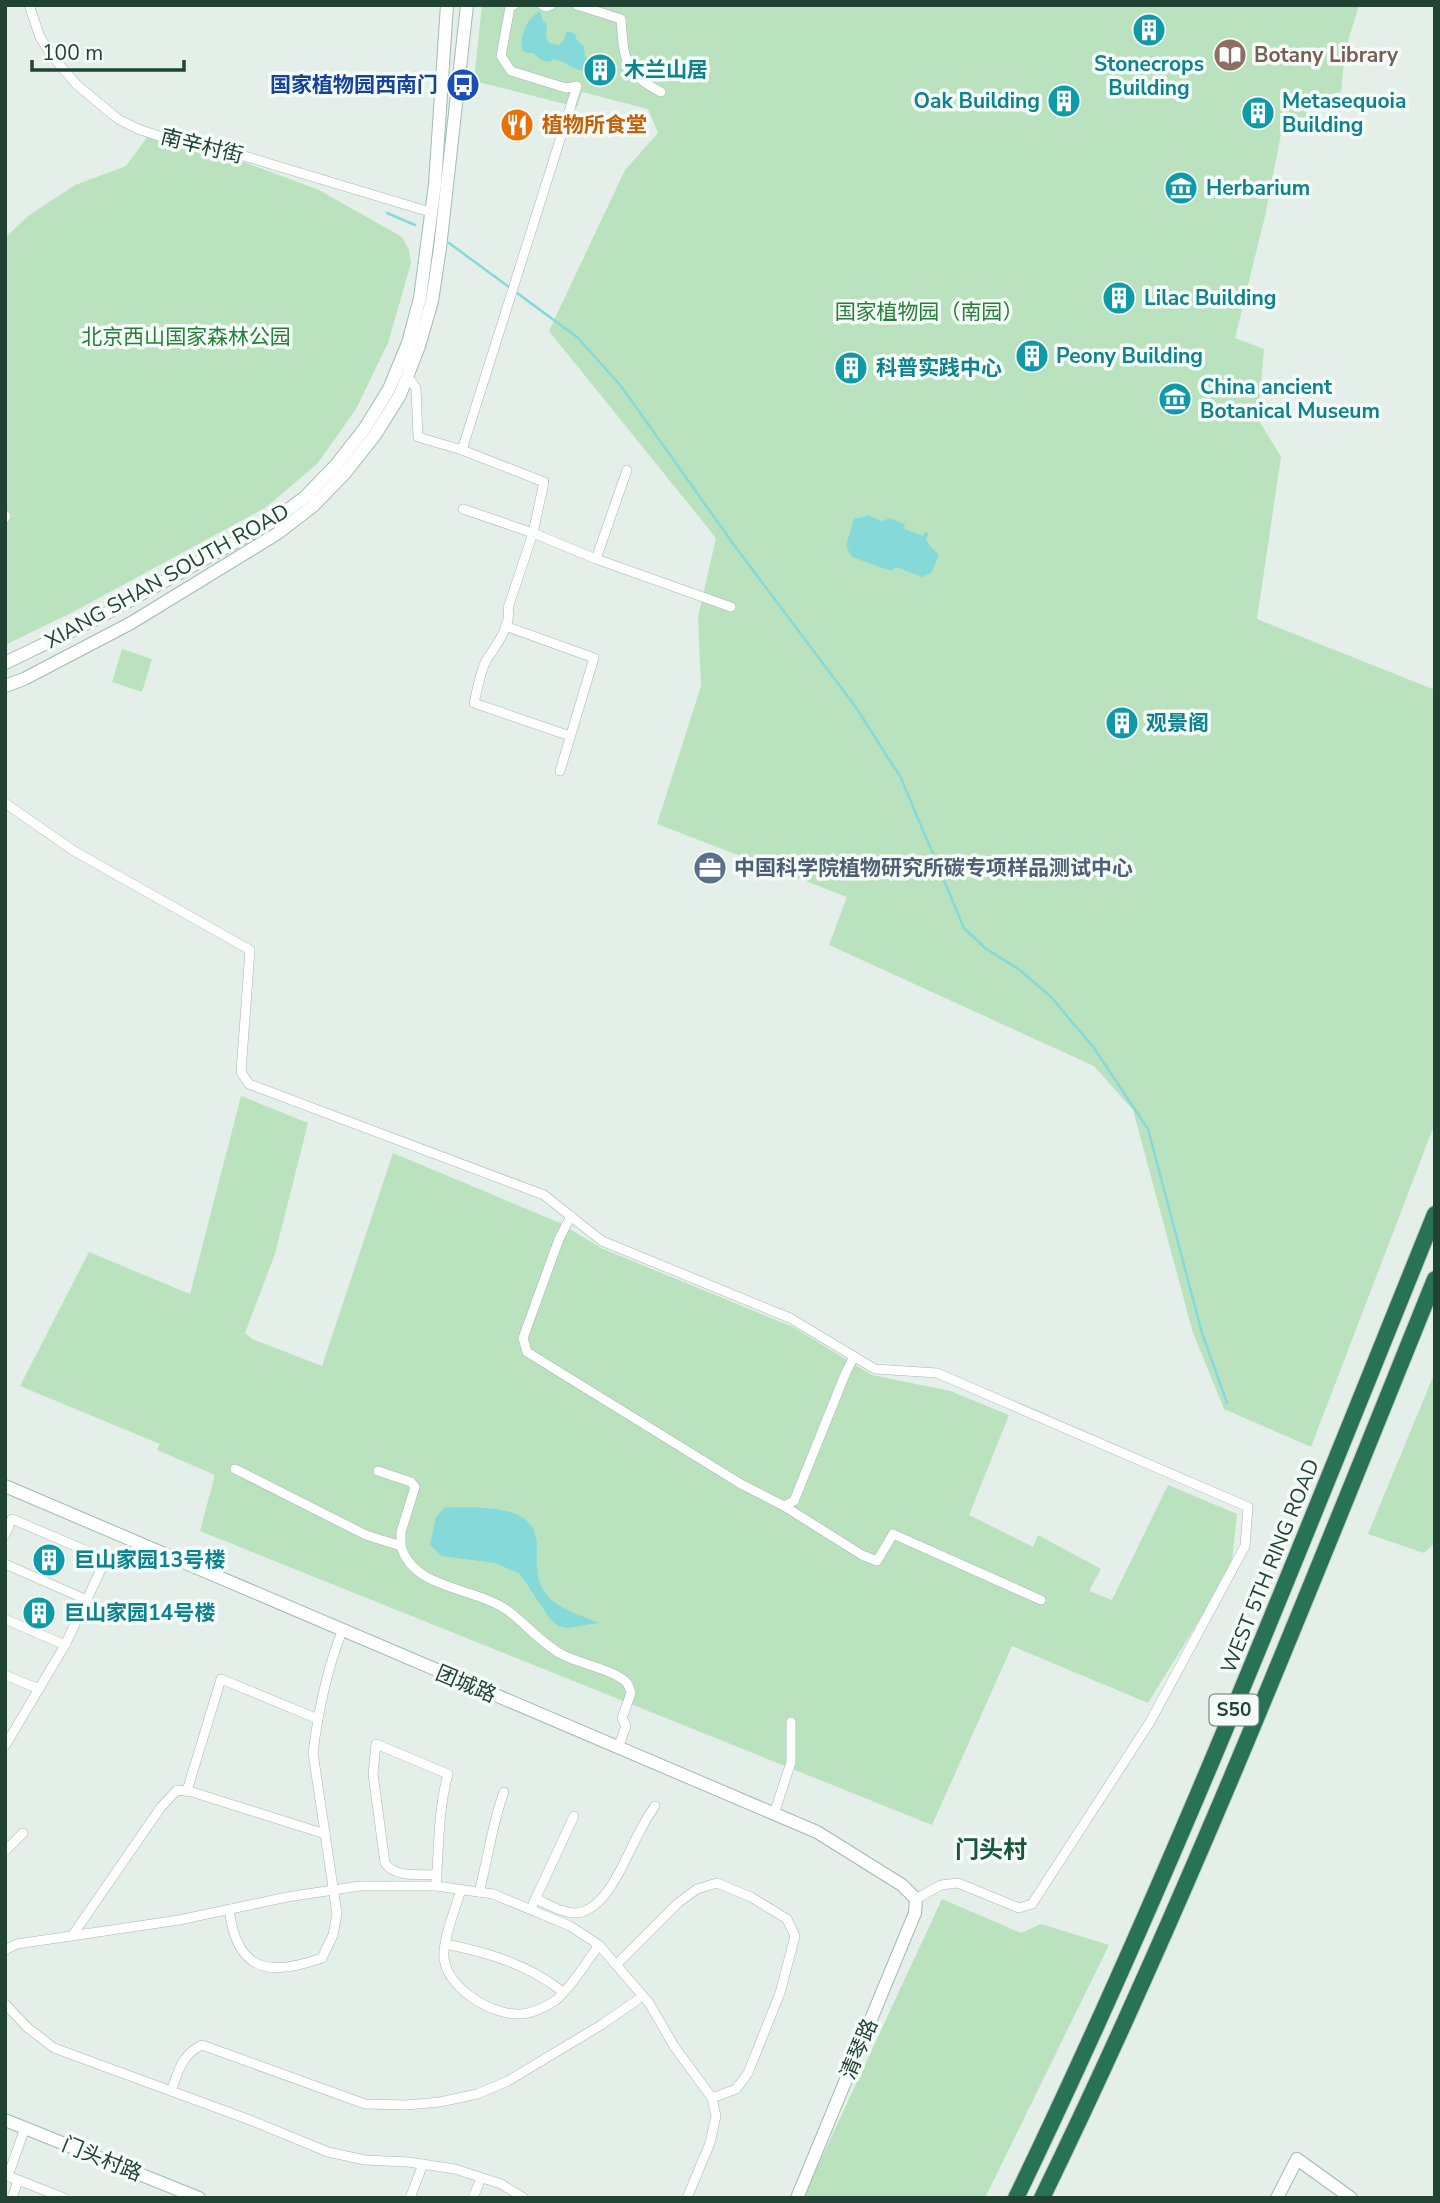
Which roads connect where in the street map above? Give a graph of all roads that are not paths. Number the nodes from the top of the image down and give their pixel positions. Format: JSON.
{"nodes":[{"id":1,"x":29,"y":5,"type":"edge"},
{"id":2,"x":447,"y":5,"type":"edge"},
{"id":3,"x":467,"y":5,"type":"edge"},
{"id":4,"x":514,"y":5,"type":"edge"},
{"id":5,"x":542,"y":5,"type":"edge"},
{"id":6,"x":551,"y":5,"type":"edge"},
{"id":7,"x":577,"y":5,"type":"edge"},
{"id":8,"x":661,"y":92,"type":"dead end"},
{"id":9,"x":430,"y":212,"type":"junction"},
{"id":10,"x":407,"y":376,"type":"junction"},
{"id":11,"x":461,"y":450,"type":"junction"},
{"id":12,"x":627,"y":471,"type":"dead end"},
{"id":13,"x":463,"y":509,"type":"dead end"},
{"id":14,"x":533,"y":533,"type":"junction"},
{"id":15,"x":596,"y":559,"type":"junction"},
{"id":16,"x":731,"y":607,"type":"dead end"},
{"id":17,"x":505,"y":626,"type":"junction"},
{"id":18,"x":5,"y":663,"type":"edge"},
{"id":19,"x":5,"y":686,"type":"edge"},
{"id":20,"x":570,"y":736,"type":"junction"},
{"id":21,"x":560,"y":771,"type":"dead end"},
{"id":22,"x":5,"y":803,"type":"edge"},
{"id":23,"x":1435,"y":1214,"type":"edge"},
{"id":24,"x":571,"y":1216,"type":"junction"},
{"id":25,"x":1435,"y":1279,"type":"edge"},
{"id":26,"x":854,"y":1357,"type":"junction"},
{"id":27,"x":235,"y":1469,"type":"dead end"},
{"id":28,"x":378,"y":1471,"type":"dead end"},
{"id":29,"x":5,"y":1486,"type":"edge"},
{"id":30,"x":783,"y":1506,"type":"junction"},
{"id":31,"x":9,"y":1518,"type":"edge"},
{"id":32,"x":5,"y":1535,"type":"edge"},
{"id":33,"x":401,"y":1546,"type":"junction"},
{"id":34,"x":5,"y":1564,"type":"edge"},
{"id":35,"x":87,"y":1600,"type":"junction"},
{"id":36,"x":1041,"y":1600,"type":"dead end"},
{"id":37,"x":5,"y":1619,"type":"edge"},
{"id":38,"x":342,"y":1631,"type":"junction"},
{"id":39,"x":65,"y":1645,"type":"junction"},
{"id":40,"x":5,"y":1675,"type":"edge"},
{"id":41,"x":39,"y":1689,"type":"junction"},
{"id":42,"x":318,"y":1719,"type":"junction"},
{"id":43,"x":791,"y":1722,"type":"dead end"},
{"id":44,"x":9,"y":1730,"type":"edge"},
{"id":45,"x":5,"y":1746,"type":"edge"},
{"id":46,"x":618,"y":1748,"type":"junction"},
{"id":47,"x":187,"y":1791,"type":"junction"},
{"id":48,"x":504,"y":1791,"type":"dead end"},
{"id":49,"x":655,"y":1805,"type":"dead end"},
{"id":50,"x":774,"y":1814,"type":"junction"},
{"id":51,"x":574,"y":1816,"type":"dead end"},
{"id":52,"x":23,"y":1832,"type":"dead end"},
{"id":53,"x":325,"y":1833,"type":"junction"},
{"id":54,"x":5,"y":1851,"type":"edge"},
{"id":55,"x":437,"y":1880,"type":"junction"},
{"id":56,"x":333,"y":1890,"type":"junction"},
{"id":57,"x":461,"y":1890,"type":"junction"},
{"id":58,"x":479,"y":1892,"type":"junction"},
{"id":59,"x":536,"y":1899,"type":"junction"},
{"id":60,"x":916,"y":1899,"type":"junction"},
{"id":61,"x":229,"y":1909,"type":"junction"},
{"id":62,"x":531,"y":1909,"type":"junction"},
{"id":63,"x":72,"y":1936,"type":"junction"},
{"id":64,"x":446,"y":1944,"type":"junction"},
{"id":65,"x":599,"y":1945,"type":"junction"},
{"id":66,"x":5,"y":1950,"type":"edge"},
{"id":67,"x":616,"y":1965,"type":"junction"},
{"id":68,"x":563,"y":1992,"type":"junction"},
{"id":69,"x":643,"y":1996,"type":"junction"},
{"id":70,"x":5,"y":2004,"type":"edge"},
{"id":71,"x":171,"y":2091,"type":"junction"},
{"id":72,"x":712,"y":2098,"type":"junction"},
{"id":73,"x":5,"y":2120,"type":"edge"},
{"id":74,"x":25,"y":2128,"type":"junction"},
{"id":75,"x":423,"y":2164,"type":"junction"},
{"id":76,"x":7,"y":2175,"type":"edge"},
{"id":77,"x":481,"y":2178,"type":"junction"},
{"id":78,"x":12,"y":2198,"type":"edge"},
{"id":79,"x":64,"y":2198,"type":"edge"},
{"id":80,"x":199,"y":2198,"type":"edge"},
{"id":81,"x":410,"y":2198,"type":"edge"},
{"id":82,"x":473,"y":2198,"type":"edge"},
{"id":83,"x":524,"y":2198,"type":"edge"},
{"id":84,"x":687,"y":2198,"type":"edge"},
{"id":85,"x":797,"y":2198,"type":"edge"},
{"id":86,"x":1016,"y":2198,"type":"edge"},
{"id":87,"x":1042,"y":2198,"type":"edge"},
{"id":88,"x":1277,"y":2198,"type":"edge"},
{"id":89,"x":1351,"y":2198,"type":"edge"}],
"edges":[{"from":1,"to":9,"type":"street","name":"南辛村街"},
{"from":2,"to":9,"type":"street","name":"XIANG SHAN SOUTH ROAD"},
{"from":3,"to":10,"type":"street","name":"XIANG SHAN SOUTH ROAD"},
{"from":4,"to":11,"type":"street"},
{"from":5,"to":6,"type":"street"},
{"from":7,"to":8,"type":"street"},
{"from":9,"to":18,"type":"street","name":"XIANG SHAN SOUTH ROAD"},
{"from":10,"to":11,"type":"street"},
{"from":10,"to":19,"type":"street","name":"XIANG SHAN SOUTH ROAD"},
{"from":11,"to":14,"type":"street"},
{"from":12,"to":15,"type":"street"},
{"from":13,"to":14,"type":"street"},
{"from":14,"to":15,"type":"street"},
{"from":14,"to":17,"type":"street"},
{"from":15,"to":16,"type":"street"},
{"from":17,"to":20,"type":"street"},
{"from":17,"to":20,"type":"street"},
{"from":20,"to":21,"type":"street"},
{"from":22,"to":24,"type":"street"},
{"from":23,"to":86,"type":"highway","name":"WEST 5TH RING ROAD","number":"S50"},
{"from":24,"to":26,"type":"street"},
{"from":24,"to":30,"type":"street"},
{"from":25,"to":87,"type":"highway","number":"S50"},
{"from":26,"to":30,"type":"street"},
{"from":26,"to":60,"type":"street"},
{"from":27,"to":33,"type":"street"},
{"from":28,"to":33,"type":"street"},
{"from":29,"to":38,"type":"street","name":"团城路"},
{"from":30,"to":36,"type":"street"},
{"from":31,"to":32,"type":"street"},
{"from":31,"to":35,"type":"street"},
{"from":33,"to":46,"type":"street"},
{"from":34,"to":35,"type":"street"},
{"from":35,"to":39,"type":"street"},
{"from":37,"to":39,"type":"street"},
{"from":38,"to":42,"type":"street"},
{"from":38,"to":46,"type":"street","name":"团城路"},
{"from":39,"to":41,"type":"street"},
{"from":40,"to":41,"type":"street"},
{"from":41,"to":44,"type":"street"},
{"from":42,"to":47,"type":"street"},
{"from":42,"to":53,"type":"street"},
{"from":43,"to":50,"type":"street"},
{"from":44,"to":45,"type":"street"},
{"from":46,"to":50,"type":"street","name":"团城路"},
{"from":47,"to":53,"type":"street"},
{"from":47,"to":63,"type":"street"},
{"from":48,"to":58,"type":"street"},
{"from":49,"to":59,"type":"street"},
{"from":50,"to":60,"type":"street","name":"团城路"},
{"from":51,"to":59,"type":"street"},
{"from":52,"to":54,"type":"street"},
{"from":53,"to":56,"type":"street"},
{"from":55,"to":55,"type":"street"},
{"from":55,"to":56,"type":"street"},
{"from":55,"to":57,"type":"street"},
{"from":56,"to":61,"type":"street"},
{"from":56,"to":61,"type":"street"},
{"from":57,"to":58,"type":"street"},
{"from":57,"to":64,"type":"street"},
{"from":58,"to":62,"type":"street"},
{"from":59,"to":62,"type":"street"},
{"from":60,"to":85,"type":"street","name":"清琴路"},
{"from":61,"to":63,"type":"street"},
{"from":62,"to":65,"type":"street"},
{"from":63,"to":66,"type":"street"},
{"from":64,"to":68,"type":"street"},
{"from":64,"to":68,"type":"street"},
{"from":65,"to":67,"type":"street"},
{"from":65,"to":68,"type":"street"},
{"from":67,"to":69,"type":"street"},
{"from":67,"to":72,"type":"street"},
{"from":69,"to":71,"type":"street"},
{"from":69,"to":72,"type":"street"},
{"from":70,"to":71,"type":"street"},
{"from":71,"to":75,"type":"street"},
{"from":72,"to":84,"type":"street"},
{"from":73,"to":74,"type":"street","name":"门头村路"},
{"from":74,"to":76,"type":"street"},
{"from":74,"to":80,"type":"street","name":"门头村路"},
{"from":75,"to":77,"type":"street"},
{"from":75,"to":81,"type":"street"},
{"from":76,"to":78,"type":"street"},
{"from":76,"to":79,"type":"street"},
{"from":77,"to":82,"type":"street"},
{"from":77,"to":83,"type":"street"},
{"from":88,"to":89,"type":"street"}]}
